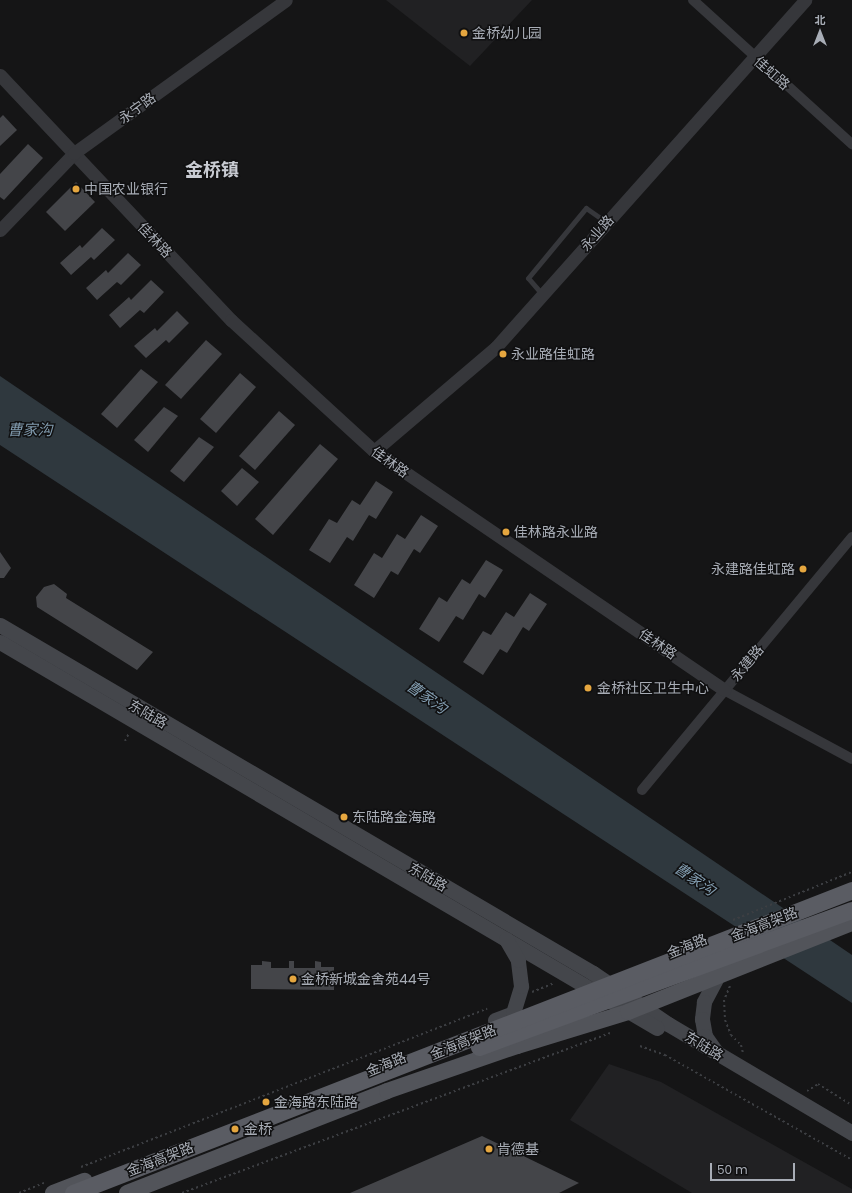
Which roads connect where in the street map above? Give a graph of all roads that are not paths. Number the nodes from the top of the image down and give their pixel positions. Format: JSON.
{"nodes":[{"id":1,"x":286,"y":0,"type":"edge"},
{"id":2,"x":693,"y":0,"type":"edge"},
{"id":3,"x":805,"y":0,"type":"edge"},
{"id":4,"x":755,"y":57,"type":"junction"},
{"id":5,"x":0,"y":75,"type":"edge"},
{"id":6,"x":852,"y":144,"type":"edge"},
{"id":7,"x":74,"y":153,"type":"junction"},
{"id":8,"x":606,"y":223,"type":"junction"},
{"id":9,"x":0,"y":230,"type":"edge"},
{"id":10,"x":542,"y":295,"type":"junction"},
{"id":11,"x":374,"y":451,"type":"junction"},
{"id":12,"x":852,"y":537,"type":"edge"},
{"id":13,"x":0,"y":625,"type":"edge"},
{"id":14,"x":0,"y":642,"type":"edge"},
{"id":15,"x":724,"y":690,"type":"junction"},
{"id":16,"x":852,"y":759,"type":"edge"},
{"id":17,"x":642,"y":790,"type":"dead end"},
{"id":18,"x":852,"y":881,"type":"edge"},
{"id":19,"x":852,"y":890,"type":"edge"},
{"id":20,"x":852,"y":910,"type":"edge"},
{"id":21,"x":852,"y":917,"type":"edge"},
{"id":22,"x":852,"y":923,"type":"edge"},
{"id":23,"x":504,"y":937,"type":"junction"},
{"id":24,"x":602,"y":979,"type":"junction"},
{"id":25,"x":722,"y":983,"type":"junction"},
{"id":26,"x":577,"y":985,"type":"junction"},
{"id":27,"x":635,"y":1010,"type":"junction"},
{"id":28,"x":491,"y":1015,"type":"junction"},
{"id":29,"x":498,"y":1040,"type":"junction"},
{"id":30,"x":717,"y":1054,"type":"junction"},
{"id":31,"x":852,"y":1134,"type":"edge"},
{"id":32,"x":852,"y":1144,"type":"edge"},
{"id":33,"x":50,"y":1187,"type":"edge"},
{"id":34,"x":73,"y":1193,"type":"edge"},
{"id":35,"x":100,"y":1193,"type":"edge"},
{"id":36,"x":127,"y":1193,"type":"edge"}],
"edges":[{"from":1,"to":7,"type":"street","name":"永宁路"},
{"from":2,"to":4,"type":"street","name":"佳虹路"},
{"from":3,"to":4,"type":"street","name":"永业路"},
{"from":4,"to":6,"type":"street","name":"佳虹路"},
{"from":4,"to":8,"type":"street","name":"永业路"},
{"from":5,"to":7,"type":"street","name":"佳林路"},
{"from":7,"to":9,"type":"street","name":"永宁路"},
{"from":7,"to":11,"type":"street","name":"佳林路"},
{"from":8,"to":10,"type":"street","name":"永业路"},
{"from":8,"to":10,"type":"lane"},
{"from":10,"to":11,"type":"street","name":"永业路"},
{"from":11,"to":15,"type":"street","name":"佳林路"},
{"from":12,"to":15,"type":"street","name":"永建路"},
{"from":13,"to":24,"type":"main road","name":"东陆路"},
{"from":14,"to":23,"type":"main road","name":"东陆路"},
{"from":15,"to":16,"type":"street","name":"佳林路"},
{"from":15,"to":17,"type":"street","name":"永建路"},
{"from":18,"to":24,"type":"main road","name":"金海路"},
{"from":19,"to":34,"type":"highway","name":"金海高架路","bridge":true},
{"from":20,"to":29,"type":"highway","name":"金海高架路","bridge":true},
{"from":21,"to":29,"type":"highway","bridge":true},
{"from":22,"to":25,"type":"main road","name":"金海路"},
{"from":23,"to":26,"type":"main road","name":"东陆路"},
{"from":23,"to":28,"type":"main road"},
{"from":24,"to":26,"type":"main road","name":"金海路"},
{"from":24,"to":27,"type":"main road","name":"东陆路"},
{"from":25,"to":27,"type":"main road","name":"金海路"},
{"from":25,"to":30,"type":"main road"},
{"from":26,"to":27,"type":"main road","name":"东陆路"},
{"from":26,"to":28,"type":"main road","name":"金海路"},
{"from":27,"to":30,"type":"main road","name":"东陆路"},
{"from":27,"to":32,"type":"main road","name":"东陆路"},
{"from":27,"to":36,"type":"main road","name":"金海路"},
{"from":28,"to":33,"type":"main road","name":"金海路"},
{"from":29,"to":35,"type":"highway","name":"金海高架路","bridge":true},
{"from":30,"to":31,"type":"main road","name":"东陆路"}]}
